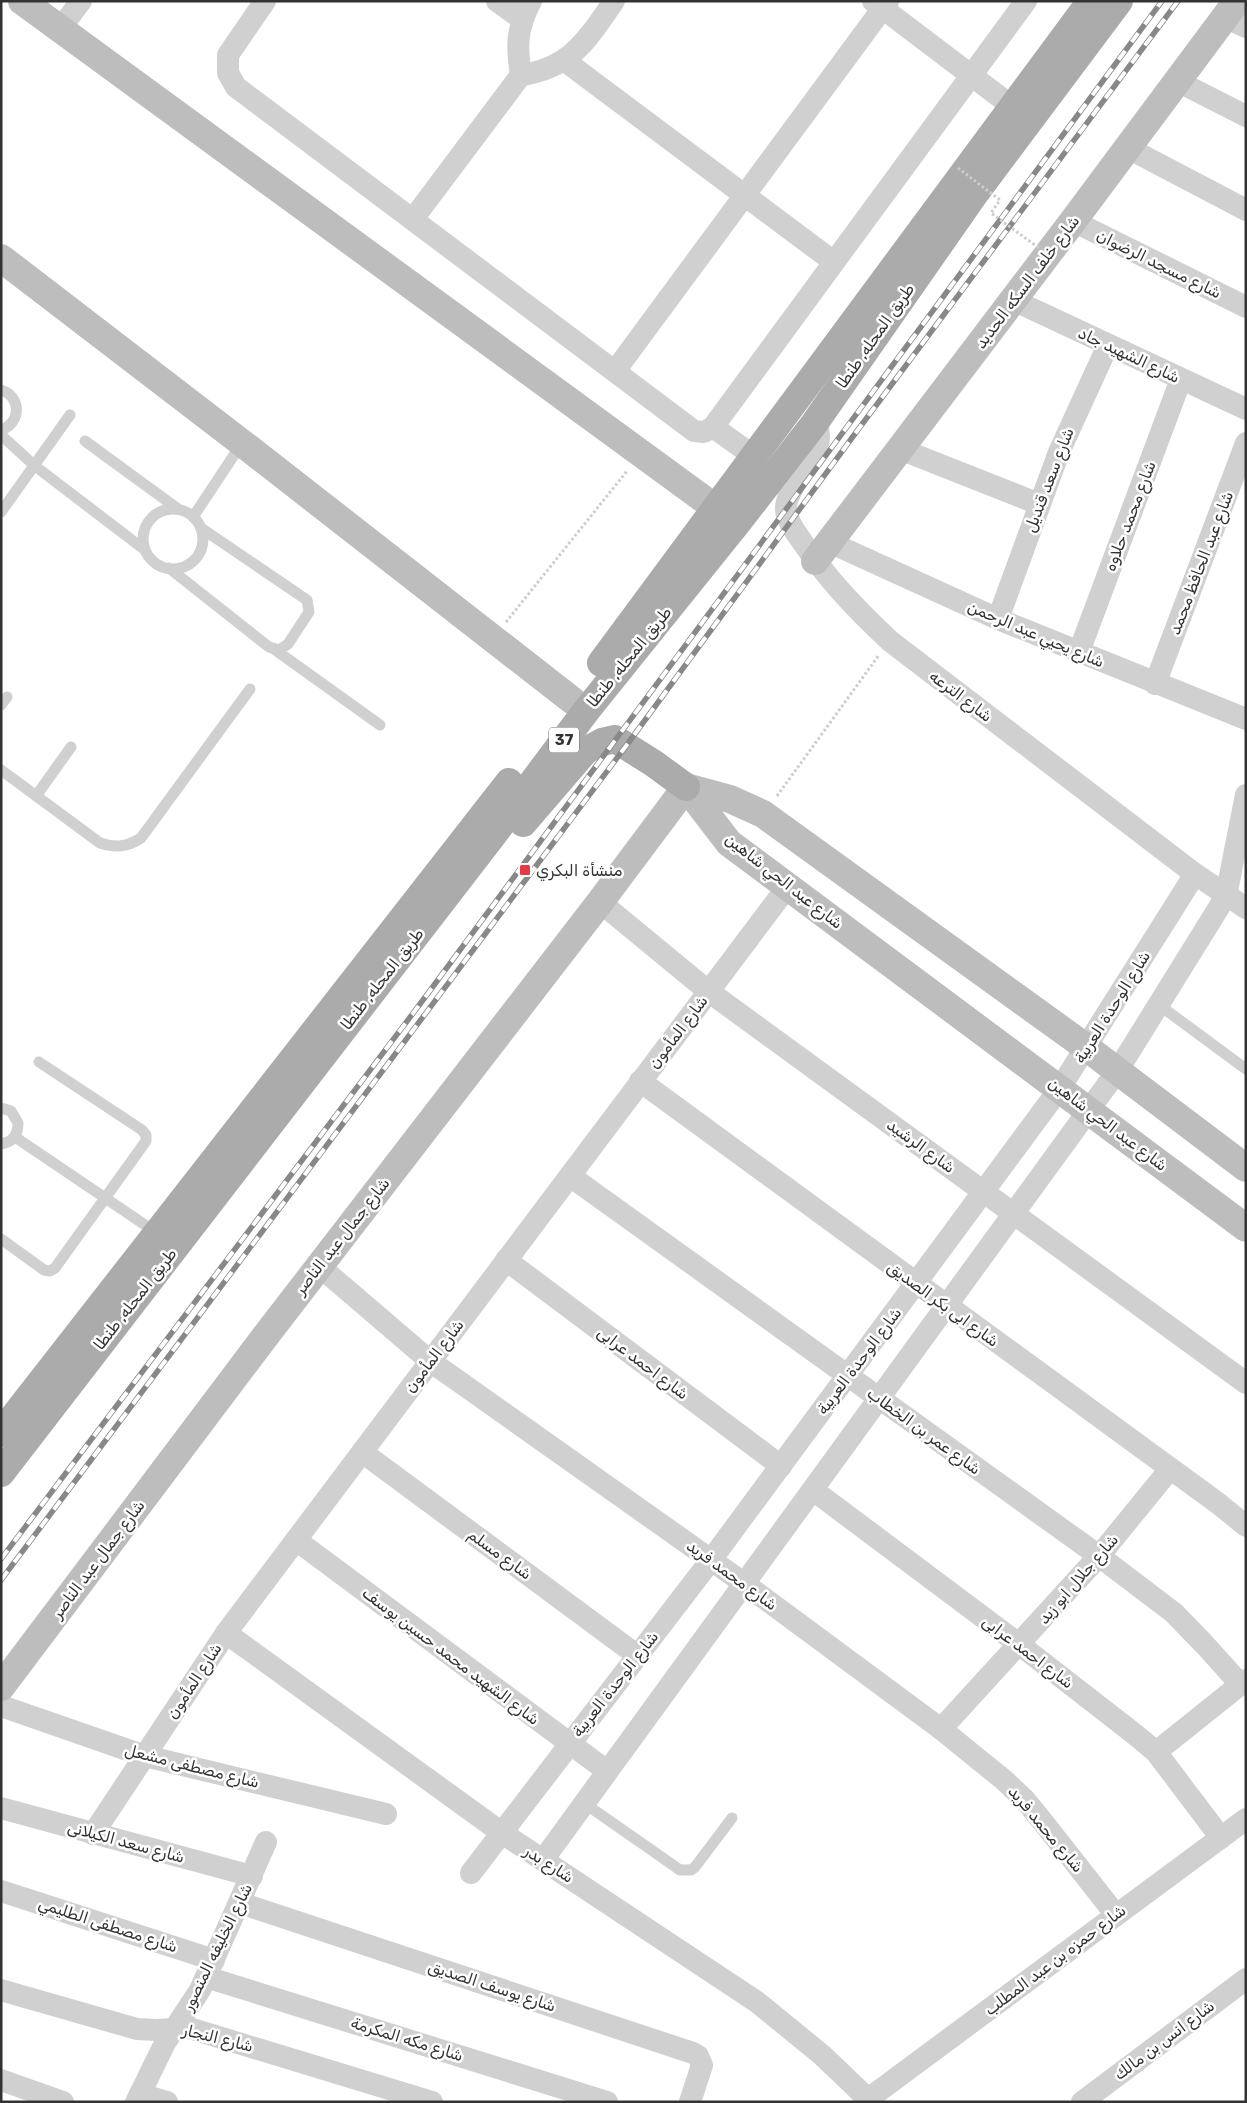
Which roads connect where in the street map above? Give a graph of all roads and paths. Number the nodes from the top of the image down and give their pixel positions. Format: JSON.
{"nodes":[{"id":1,"x":22,"y":1,"type":"edge"},
{"id":2,"x":81,"y":1,"type":"edge"},
{"id":3,"x":265,"y":1,"type":"edge"},
{"id":4,"x":497,"y":1,"type":"edge"},
{"id":5,"x":614,"y":1,"type":"edge"},
{"id":6,"x":1026,"y":1,"type":"edge"},
{"id":7,"x":1091,"y":1,"type":"edge"},
{"id":8,"x":1119,"y":1,"type":"edge"},
{"id":9,"x":881,"y":4,"type":"edge"},
{"id":10,"x":526,"y":10,"type":"edge"},
{"id":11,"x":1236,"y":15,"type":"edge"},
{"id":12,"x":60,"y":29,"type":"junction"},
{"id":13,"x":565,"y":61,"type":"junction"},
{"id":14,"x":521,"y":75,"type":"junction"},
{"id":15,"x":971,"y":75,"type":"junction"},
{"id":16,"x":1177,"y":81,"type":"junction"},
{"id":17,"x":1013,"y":107,"type":"junction"},
{"id":18,"x":1246,"y":116,"type":"edge"},
{"id":19,"x":1128,"y":148,"type":"junction"},
{"id":20,"x":958,"y":168,"type":"dead end"},
{"id":21,"x":745,"y":195,"type":"junction"},
{"id":22,"x":1246,"y":210,"type":"edge"},
{"id":23,"x":413,"y":220,"type":"junction"},
{"id":24,"x":1073,"y":221,"type":"junction"},
{"id":25,"x":1039,"y":248,"type":"dead end"},
{"id":26,"x":1,"y":258,"type":"edge"},
{"id":27,"x":834,"y":262,"type":"junction"},
{"id":28,"x":1013,"y":300,"type":"junction"},
{"id":29,"x":1246,"y":307,"type":"edge"},
{"id":30,"x":1108,"y":345,"type":"junction"},
{"id":31,"x":616,"y":371,"type":"junction"},
{"id":32,"x":1181,"y":379,"type":"junction"},
{"id":33,"x":1,"y":390,"type":"edge"},
{"id":34,"x":1246,"y":409,"type":"edge"},
{"id":35,"x":70,"y":416,"type":"dead end"},
{"id":36,"x":814,"y":424,"type":"junction"},
{"id":37,"x":713,"y":427,"type":"junction"},
{"id":38,"x":1,"y":430,"type":"edge"},
{"id":39,"x":1,"y":435,"type":"edge"},
{"id":40,"x":85,"y":441,"type":"dead end"},
{"id":41,"x":242,"y":443,"type":"junction"},
{"id":42,"x":1246,"y":443,"type":"edge"},
{"id":43,"x":900,"y":449,"type":"junction"},
{"id":44,"x":641,"y":454,"type":"junction"},
{"id":45,"x":756,"y":457,"type":"junction"},
{"id":46,"x":34,"y":466,"type":"junction"},
{"id":47,"x":1039,"y":504,"type":"junction"},
{"id":48,"x":178,"y":510,"type":"junction"},
{"id":49,"x":717,"y":510,"type":"junction"},
{"id":50,"x":1,"y":512,"type":"edge"},
{"id":51,"x":193,"y":517,"type":"junction"},
{"id":52,"x":201,"y":528,"type":"junction"},
{"id":53,"x":145,"y":550,"type":"junction"},
{"id":54,"x":822,"y":552,"type":"junction"},
{"id":55,"x":169,"y":568,"type":"junction"},
{"id":56,"x":998,"y":619,"type":"junction"},
{"id":57,"x":493,"y":638,"type":"junction"},
{"id":58,"x":890,"y":641,"type":"junction"},
{"id":59,"x":274,"y":649,"type":"junction"},
{"id":60,"x":1079,"y":652,"type":"junction"},
{"id":61,"x":1156,"y":684,"type":"junction"},
{"id":62,"x":250,"y":689,"type":"dead end"},
{"id":63,"x":573,"y":701,"type":"junction"},
{"id":64,"x":1246,"y":718,"type":"edge"},
{"id":65,"x":380,"y":725,"type":"dead end"},
{"id":66,"x":71,"y":746,"type":"dead end"},
{"id":67,"x":1,"y":770,"type":"edge"},
{"id":68,"x":686,"y":787,"type":"junction"},
{"id":69,"x":1246,"y":795,"type":"edge"},
{"id":70,"x":36,"y":796,"type":"junction"},
{"id":71,"x":763,"y":814,"type":"junction"},
{"id":72,"x":493,"y":835,"type":"junction"},
{"id":73,"x":1194,"y":874,"type":"junction"},
{"id":74,"x":788,"y":886,"type":"junction"},
{"id":75,"x":1226,"y":896,"type":"junction"},
{"id":76,"x":600,"y":902,"type":"junction"},
{"id":77,"x":1246,"y":908,"type":"edge"},
{"id":78,"x":708,"y":991,"type":"junction"},
{"id":79,"x":1159,"y":1005,"type":"junction"},
{"id":80,"x":1088,"y":1048,"type":"junction"},
{"id":81,"x":39,"y":1062,"type":"dead end"},
{"id":82,"x":1246,"y":1069,"type":"edge"},
{"id":83,"x":1118,"y":1070,"type":"junction"},
{"id":84,"x":640,"y":1081,"type":"junction"},
{"id":85,"x":1060,"y":1088,"type":"junction"},
{"id":86,"x":1,"y":1108,"type":"edge"},
{"id":87,"x":1089,"y":1110,"type":"junction"},
{"id":88,"x":15,"y":1137,"type":"junction"},
{"id":89,"x":1,"y":1144,"type":"edge"},
{"id":90,"x":1246,"y":1168,"type":"edge"},
{"id":91,"x":570,"y":1176,"type":"junction"},
{"id":92,"x":985,"y":1192,"type":"junction"},
{"id":93,"x":106,"y":1198,"type":"junction"},
{"id":94,"x":1014,"y":1214,"type":"junction"},
{"id":95,"x":1246,"y":1228,"type":"edge"},
{"id":96,"x":157,"y":1234,"type":"junction"},
{"id":97,"x":1,"y":1239,"type":"edge"},
{"id":98,"x":506,"y":1260,"type":"junction"},
{"id":99,"x":319,"y":1266,"type":"junction"},
{"id":100,"x":916,"y":1284,"type":"junction"},
{"id":101,"x":947,"y":1306,"type":"junction"},
{"id":102,"x":430,"y":1361,"type":"junction"},
{"id":103,"x":848,"y":1376,"type":"junction"},
{"id":104,"x":1246,"y":1383,"type":"edge"},
{"id":105,"x":879,"y":1399,"type":"junction"},
{"id":106,"x":1,"y":1432,"type":"edge"},
{"id":107,"x":362,"y":1452,"type":"junction"},
{"id":108,"x":781,"y":1466,"type":"junction"},
{"id":109,"x":1170,"y":1469,"type":"junction"},
{"id":110,"x":1,"y":1473,"type":"edge"},
{"id":111,"x":813,"y":1490,"type":"junction"},
{"id":112,"x":1246,"y":1526,"type":"edge"},
{"id":113,"x":296,"y":1540,"type":"junction"},
{"id":114,"x":1099,"y":1556,"type":"junction"},
{"id":115,"x":711,"y":1560,"type":"junction"},
{"id":116,"x":745,"y":1584,"type":"junction"},
{"id":117,"x":226,"y":1633,"type":"junction"},
{"id":118,"x":1020,"y":1645,"type":"junction"},
{"id":119,"x":638,"y":1656,"type":"junction"},
{"id":120,"x":1243,"y":1682,"type":"edge"},
{"id":121,"x":1,"y":1687,"type":"edge"},
{"id":122,"x":1,"y":1706,"type":"edge"},
{"id":123,"x":941,"y":1729,"type":"junction"},
{"id":124,"x":570,"y":1744,"type":"junction"},
{"id":125,"x":1156,"y":1752,"type":"junction"},
{"id":126,"x":145,"y":1756,"type":"junction"},
{"id":127,"x":607,"y":1771,"type":"junction"},
{"id":128,"x":584,"y":1803,"type":"junction"},
{"id":129,"x":1,"y":1808,"type":"edge"},
{"id":130,"x":386,"y":1814,"type":"dead end"},
{"id":131,"x":732,"y":1818,"type":"dead end"},
{"id":132,"x":1246,"y":1819,"type":"edge"},
{"id":133,"x":502,"y":1833,"type":"junction"},
{"id":134,"x":93,"y":1834,"type":"junction"},
{"id":135,"x":1221,"y":1838,"type":"junction"},
{"id":136,"x":266,"y":1842,"type":"dead end"},
{"id":137,"x":543,"y":1860,"type":"junction"},
{"id":138,"x":471,"y":1873,"type":"dead end"},
{"id":139,"x":252,"y":1876,"type":"junction"},
{"id":140,"x":1,"y":1891,"type":"edge"},
{"id":141,"x":240,"y":1903,"type":"junction"},
{"id":142,"x":1116,"y":1915,"type":"junction"},
{"id":143,"x":210,"y":1969,"type":"junction"},
{"id":144,"x":1246,"y":1979,"type":"edge"},
{"id":145,"x":1,"y":1990,"type":"edge"},
{"id":146,"x":177,"y":2027,"type":"junction"},
{"id":147,"x":1,"y":2080,"type":"edge"},
{"id":148,"x":138,"y":2098,"type":"edge"},
{"id":149,"x":866,"y":2100,"type":"edge"},
{"id":150,"x":63,"y":2102,"type":"edge"},
{"id":151,"x":168,"y":2102,"type":"edge"},
{"id":152,"x":432,"y":2102,"type":"edge"},
{"id":153,"x":607,"y":2102,"type":"edge"},
{"id":154,"x":690,"y":2102,"type":"edge"},
{"id":155,"x":1082,"y":2102,"type":"edge"}],
"edges":[{"from":1,"to":12,"type":"street"},
{"from":2,"to":12,"type":"street"},
{"from":3,"to":23,"type":"street"},
{"from":4,"to":10,"type":"street"},
{"from":5,"to":13,"type":"street"},
{"from":6,"to":15,"type":"street"},
{"from":7,"to":17,"type":"main road","name":"طريق المحله, طنطا","number":"37"},
{"from":8,"to":36,"type":"main road","name":"طريق المحله, طنطا","number":"37"},
{"from":9,"to":15,"type":"street"},
{"from":9,"to":21,"type":"street"},
{"from":10,"to":14,"type":"street"},
{"from":11,"to":16,"type":"street","name":"شارع خلف السكه الحديد"},
{"from":12,"to":44,"type":"street"},
{"from":13,"to":14,"type":"street"},
{"from":13,"to":21,"type":"street"},
{"from":14,"to":23,"type":"street"},
{"from":15,"to":17,"type":"street"},
{"from":15,"to":27,"type":"street"},
{"from":16,"to":18,"type":"street"},
{"from":16,"to":19,"type":"street","name":"شارع خلف السكه الحديد"},
{"from":17,"to":45,"type":"main road","name":"طريق المحله, طنطا","number":"37"},
{"from":19,"to":22,"type":"street"},
{"from":19,"to":24,"type":"street","name":"شارع خلف السكه الحديد"},
{"from":20,"to":25,"type":"path","bridge":true},
{"from":21,"to":27,"type":"street"},
{"from":21,"to":31,"type":"street"},
{"from":23,"to":31,"type":"street"},
{"from":24,"to":28,"type":"street","name":"شارع خلف السكه الحديد"},
{"from":24,"to":29,"type":"street","name":"شارع مسجد الرضوان"},
{"from":26,"to":41,"type":"street"},
{"from":27,"to":37,"type":"street"},
{"from":28,"to":30,"type":"street","name":"شارع الشهيد جاد"},
{"from":28,"to":43,"type":"street","name":"شارع خلف السكه الحديد"},
{"from":30,"to":32,"type":"street","name":"شارع الشهيد جاد"},
{"from":30,"to":47,"type":"street","name":"شارع سعد قنديل"},
{"from":31,"to":37,"type":"street"},
{"from":32,"to":34,"type":"street","name":"شارع الشهيد جاد"},
{"from":32,"to":60,"type":"street","name":"شارع محمد حلاوه"},
{"from":33,"to":38,"type":"lane"},
{"from":35,"to":46,"type":"lane"},
{"from":36,"to":54,"type":"street","name":"شارع الترعه"},
{"from":36,"to":72,"type":"main road","name":"طريق المحله, طنطا","number":"37"},
{"from":37,"to":45,"type":"street"},
{"from":39,"to":46,"type":"lane"},
{"from":40,"to":48,"type":"lane"},
{"from":41,"to":51,"type":"lane"},
{"from":41,"to":57,"type":"street"},
{"from":42,"to":61,"type":"street","name":"شارع عبد الحافظ محمد"},
{"from":43,"to":47,"type":"street"},
{"from":43,"to":54,"type":"street","name":"شارع خلف السكه الحديد"},
{"from":44,"to":49,"type":"street"},
{"from":44,"to":57,"type":"path"},
{"from":45,"to":49,"type":"main road","name":"طريق المحله, طنطا","number":"37"},
{"from":46,"to":50,"type":"lane"},
{"from":46,"to":53,"type":"lane"},
{"from":47,"to":56,"type":"street","name":"شارع سعد قنديل"},
{"from":48,"to":51,"type":"lane"},
{"from":48,"to":53,"type":"lane"},
{"from":49,"to":63,"type":"main road","name":"طريق المحله, طنطا","number":"37"},
{"from":51,"to":52,"type":"lane"},
{"from":52,"to":55,"type":"lane"},
{"from":52,"to":59,"type":"lane"},
{"from":53,"to":55,"type":"lane"},
{"from":54,"to":56,"type":"street","name":"شارع يحيي عبد الرحمن"},
{"from":54,"to":58,"type":"street","name":"شارع الترعه"},
{"from":55,"to":59,"type":"lane"},
{"from":56,"to":60,"type":"street","name":"شارع يحيي عبد الرحمن"},
{"from":57,"to":63,"type":"street"},
{"from":58,"to":71,"type":"path"},
{"from":58,"to":73,"type":"street","name":"شارع الترعه"},
{"from":59,"to":65,"type":"lane"},
{"from":60,"to":61,"type":"street","name":"شارع يحيي عبد الرحمن"},
{"from":61,"to":64,"type":"street","name":"شارع يحيي عبد الرحمن"},
{"from":62,"to":70,"type":"lane"},
{"from":63,"to":96,"type":"main road","name":"طريق المحله, طنطا","number":"37"},
{"from":66,"to":70,"type":"lane"},
{"from":67,"to":70,"type":"lane"},
{"from":68,"to":71,"type":"street"},
{"from":68,"to":72,"type":"main road"},
{"from":68,"to":74,"type":"street","name":"شارع عبد الحي شاهين"},
{"from":68,"to":76,"type":"street","name":"شارع جمال عبد الناصر"},
{"from":69,"to":75,"type":"street"},
{"from":71,"to":80,"type":"street"},
{"from":72,"to":110,"type":"main road","name":"طريق المحله, طنطا","number":"37"},
{"from":73,"to":75,"type":"street","name":"شارع الترعه"},
{"from":73,"to":80,"type":"street","name":"شارع الوحدة العربية"},
{"from":74,"to":78,"type":"street","name":"شارع المأمون"},
{"from":74,"to":85,"type":"street","name":"شارع عبد الحي شاهين"},
{"from":75,"to":77,"type":"street","name":"شارع الترعه"},
{"from":75,"to":79,"type":"street"},
{"from":76,"to":78,"type":"street","name":"شارع الرشيد"},
{"from":76,"to":99,"type":"street","name":"شارع جمال عبد الناصر"},
{"from":78,"to":84,"type":"street","name":"شارع المأمون"},
{"from":78,"to":92,"type":"street","name":"شارع الرشيد"},
{"from":79,"to":82,"type":"lane"},
{"from":79,"to":83,"type":"street"},
{"from":80,"to":83,"type":"street"},
{"from":80,"to":85,"type":"street","name":"شارع الوحدة العربية"},
{"from":81,"to":93,"type":"lane"},
{"from":83,"to":87,"type":"street"},
{"from":83,"to":90,"type":"street"},
{"from":84,"to":91,"type":"street","name":"شارع المأمون"},
{"from":84,"to":100,"type":"street","name":"شارع ابى بكر الصديق"},
{"from":85,"to":87,"type":"street","name":"شارع عبد الحي شاهين"},
{"from":85,"to":92,"type":"street","name":"شارع الوحدة العربية"},
{"from":86,"to":88,"type":"lane"},
{"from":87,"to":94,"type":"street"},
{"from":87,"to":95,"type":"street","name":"شارع عبد الحي شاهين"},
{"from":88,"to":89,"type":"lane"},
{"from":88,"to":93,"type":"lane"},
{"from":91,"to":98,"type":"street","name":"شارع المأمون"},
{"from":91,"to":103,"type":"street","name":"شارع عمر بن الخطاب"},
{"from":92,"to":94,"type":"street","name":"شارع الرشيد"},
{"from":92,"to":100,"type":"street","name":"شارع الوحدة العربية"},
{"from":93,"to":96,"type":"lane"},
{"from":93,"to":97,"type":"lane"},
{"from":94,"to":101,"type":"street"},
{"from":94,"to":104,"type":"street","name":"شارع الرشيد"},
{"from":96,"to":106,"type":"main road","name":"طريق المحله, طنطا","number":"37"},
{"from":98,"to":102,"type":"street","name":"شارع المأمون"},
{"from":98,"to":108,"type":"street","name":"شارع احمد عرابى"},
{"from":99,"to":102,"type":"street","name":"شارع محمد فريد"},
{"from":99,"to":121,"type":"street","name":"شارع جمال عبد الناصر"},
{"from":100,"to":101,"type":"street","name":"شارع ابى بكر الصديق"},
{"from":100,"to":103,"type":"street","name":"شارع الوحدة العربية"},
{"from":101,"to":105,"type":"street"},
{"from":101,"to":109,"type":"street","name":"شارع ابى بكر الصديق"},
{"from":102,"to":107,"type":"street","name":"شارع المأمون"},
{"from":102,"to":115,"type":"street","name":"شارع محمد فريد"},
{"from":103,"to":105,"type":"street","name":"شارع عمر بن الخطاب"},
{"from":103,"to":108,"type":"street","name":"شارع الوحدة العربية"},
{"from":105,"to":111,"type":"street"},
{"from":105,"to":114,"type":"street","name":"شارع عمر بن الخطاب"},
{"from":107,"to":113,"type":"street","name":"شارع المأمون"},
{"from":107,"to":119,"type":"street","name":"شارع مسلم"},
{"from":108,"to":115,"type":"street","name":"شارع الوحدة العربية"},
{"from":109,"to":112,"type":"street","name":"شارع ابى بكر الصديق"},
{"from":109,"to":114,"type":"street","name":"شارع جلال ابو زيد"},
{"from":111,"to":116,"type":"street"},
{"from":111,"to":118,"type":"street","name":"شارع احمد عرابى"},
{"from":113,"to":117,"type":"street","name":"شارع المأمون"},
{"from":113,"to":124,"type":"street","name":"شارع الشهيد محمد حسين يوسف"},
{"from":114,"to":118,"type":"street","name":"شارع جلال ابو زيد"},
{"from":114,"to":120,"type":"street","name":"شارع عمر بن الخطاب"},
{"from":115,"to":116,"type":"street","name":"شارع محمد فريد"},
{"from":115,"to":119,"type":"street","name":"شارع الوحدة العربية"},
{"from":116,"to":123,"type":"street","name":"شارع محمد فريد"},
{"from":116,"to":127,"type":"street"},
{"from":117,"to":126,"type":"street","name":"شارع المأمون"},
{"from":117,"to":133,"type":"street","name":"شارع بدر"},
{"from":118,"to":123,"type":"street","name":"شارع جلال ابو زيد"},
{"from":118,"to":125,"type":"street","name":"شارع احمد عرابى"},
{"from":119,"to":124,"type":"street","name":"شارع الوحدة العربية"},
{"from":120,"to":125,"type":"street"},
{"from":122,"to":126,"type":"street","name":"شارع مصطفى مشعل"},
{"from":123,"to":142,"type":"street","name":"شارع محمد فريد"},
{"from":124,"to":127,"type":"street","name":"شارع الشهيد محمد حسين يوسف"},
{"from":124,"to":133,"type":"street","name":"شارع الوحدة العربية"},
{"from":125,"to":135,"type":"street","name":"شارع احمد عرابى"},
{"from":126,"to":130,"type":"street","name":"شارع مصطفى مشعل"},
{"from":126,"to":134,"type":"street","name":"شارع المأمون"},
{"from":127,"to":128,"type":"street"},
{"from":128,"to":131,"type":"lane"},
{"from":128,"to":137,"type":"street"},
{"from":129,"to":134,"type":"street","name":"شارع سعد الكيلانى"},
{"from":132,"to":135,"type":"street","name":"شارع حمزه بن عبد المطلب"},
{"from":133,"to":137,"type":"street","name":"شارع بدر"},
{"from":133,"to":138,"type":"street","name":"شارع الوحدة العربية"},
{"from":134,"to":139,"type":"street","name":"شارع سعد الكيلانى"},
{"from":135,"to":142,"type":"street","name":"شارع حمزه بن عبد المطلب"},
{"from":136,"to":139,"type":"street","name":"شارع الخليفه المنصور"},
{"from":137,"to":149,"type":"street","name":"شارع بدر"},
{"from":139,"to":141,"type":"street","name":"شارع الخليفه المنصور"},
{"from":140,"to":143,"type":"street","name":"شارع مصطفى الطليمي"},
{"from":141,"to":143,"type":"street","name":"شارع الخليفه المنصور"},
{"from":141,"to":154,"type":"street","name":"شارع يوسف الصديق"},
{"from":142,"to":149,"type":"street","name":"شارع حمزه بن عبد المطلب"},
{"from":143,"to":146,"type":"street","name":"شارع الخليفه المنصور"},
{"from":143,"to":153,"type":"street","name":"شارع مكه المكرمة"},
{"from":144,"to":155,"type":"street","name":"شارع انس بن مالك"},
{"from":145,"to":146,"type":"street","name":"شارع النجار"},
{"from":146,"to":148,"type":"street","name":"شارع الخليفه المنصور"},
{"from":146,"to":152,"type":"street","name":"شارع النجار"},
{"from":147,"to":150,"type":"street"},
{"from":148,"to":151,"type":"street"}]}
